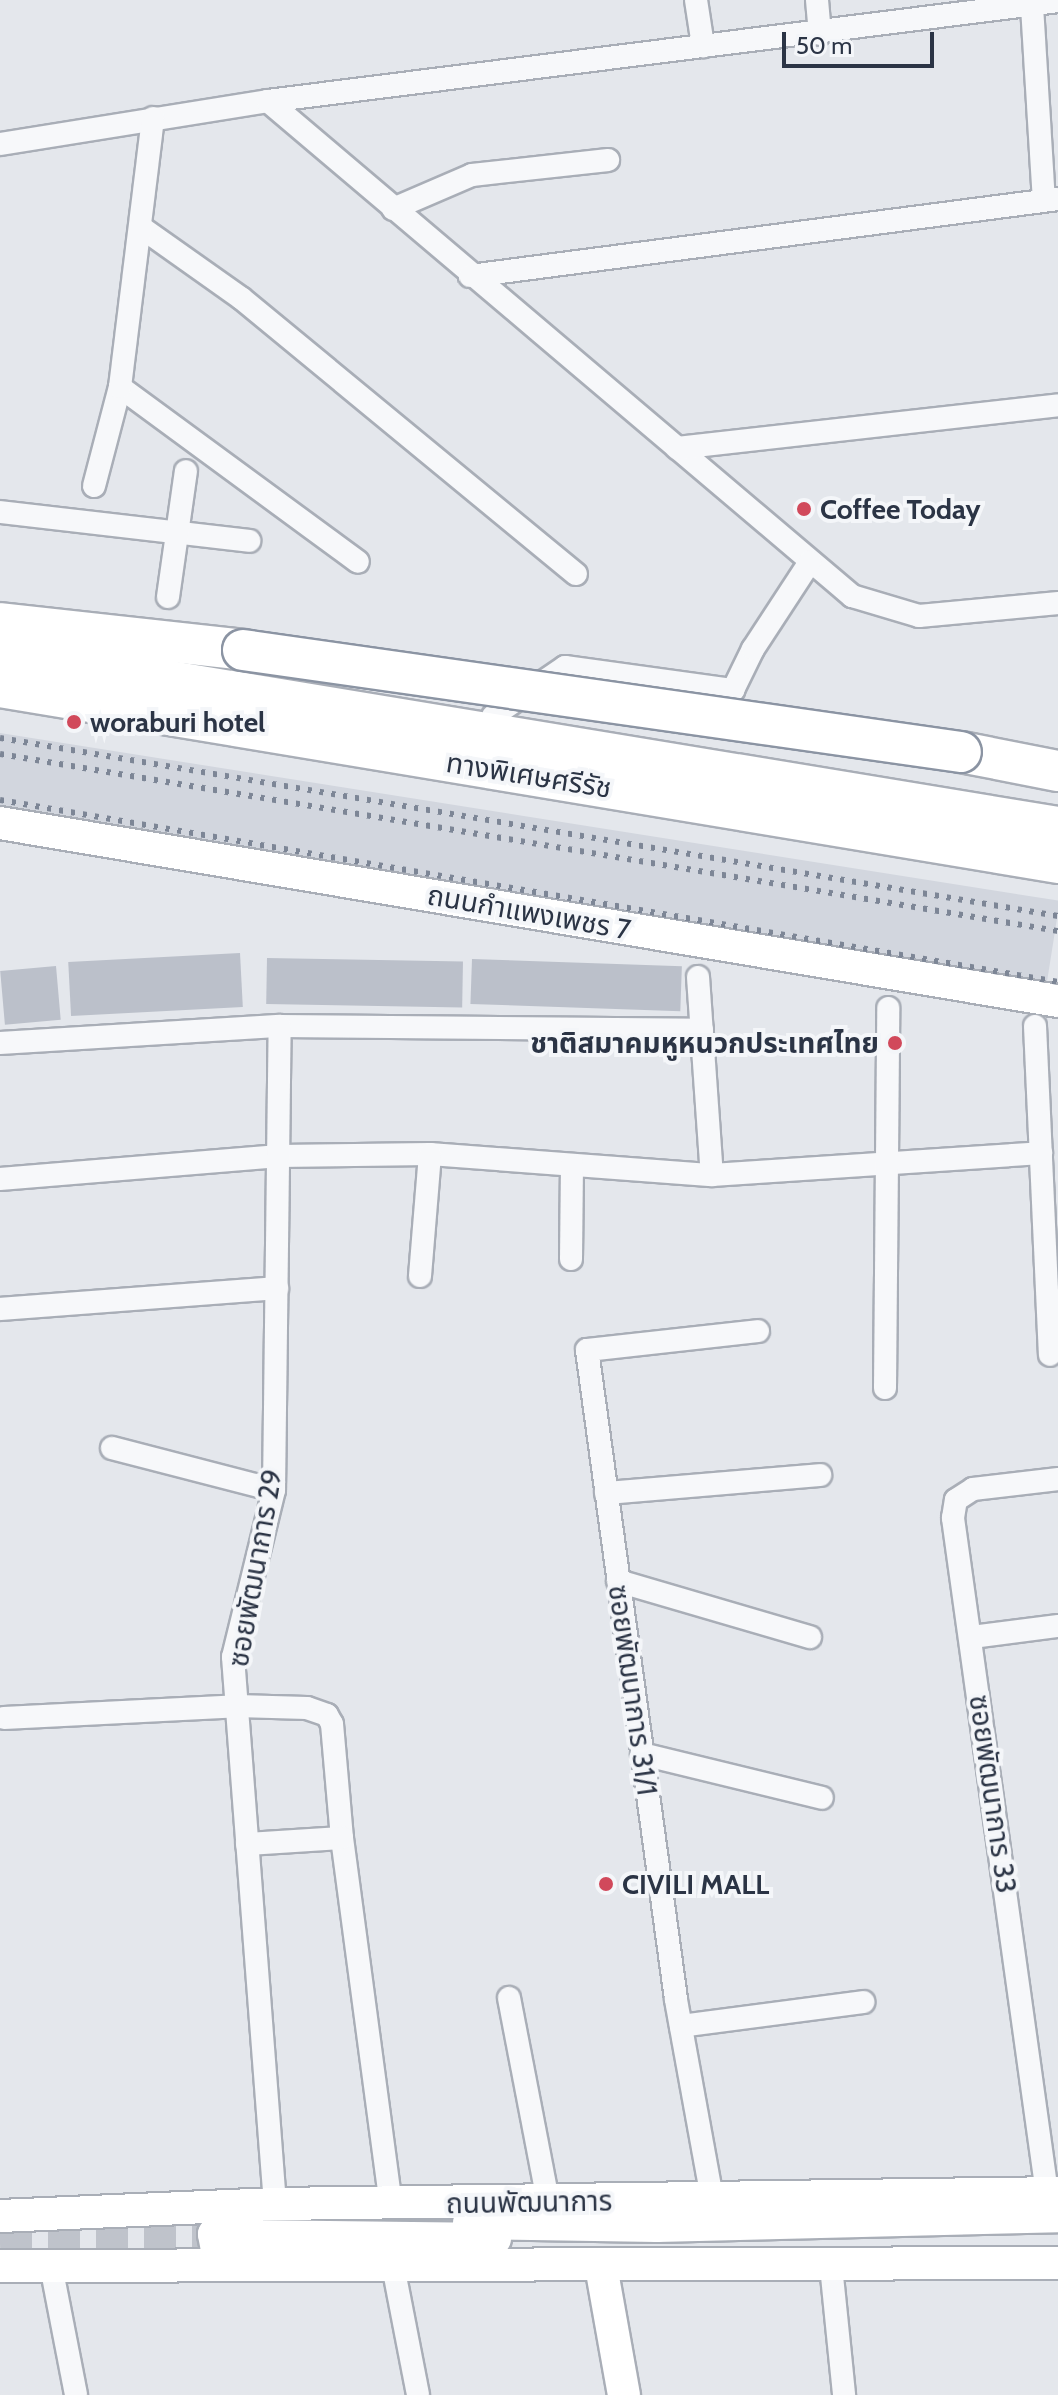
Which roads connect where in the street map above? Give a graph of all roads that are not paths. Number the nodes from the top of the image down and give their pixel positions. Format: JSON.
{"nodes":[{"id":1,"x":696,"y":0,"type":"edge"},
{"id":2,"x":817,"y":0,"type":"edge"},
{"id":3,"x":1058,"y":1,"type":"edge"},
{"id":4,"x":1032,"y":6,"type":"junction"},
{"id":5,"x":971,"y":7,"type":"edge"},
{"id":6,"x":820,"y":34,"type":"junction"},
{"id":7,"x":703,"y":46,"type":"junction"},
{"id":8,"x":268,"y":101,"type":"junction"},
{"id":9,"x":153,"y":118,"type":"junction"},
{"id":10,"x":0,"y":144,"type":"edge"},
{"id":11,"x":608,"y":160,"type":"dead end"},
{"id":12,"x":1051,"y":200,"type":"edge"},
{"id":13,"x":393,"y":209,"type":"junction"},
{"id":14,"x":142,"y":228,"type":"junction"},
{"id":15,"x":470,"y":276,"type":"junction"},
{"id":16,"x":120,"y":387,"type":"junction"},
{"id":17,"x":1058,"y":405,"type":"edge"},
{"id":18,"x":677,"y":448,"type":"junction"},
{"id":19,"x":186,"y":471,"type":"dead end"},
{"id":20,"x":94,"y":486,"type":"dead end"},
{"id":21,"x":0,"y":512,"type":"edge"},
{"id":22,"x":177,"y":534,"type":"junction"},
{"id":23,"x":249,"y":541,"type":"dead end"},
{"id":24,"x":358,"y":562,"type":"dead end"},
{"id":25,"x":810,"y":562,"type":"junction"},
{"id":26,"x":576,"y":574,"type":"dead end"},
{"id":27,"x":168,"y":597,"type":"dead end"},
{"id":28,"x":1058,"y":603,"type":"edge"},
{"id":29,"x":0,"y":623,"type":"edge"},
{"id":30,"x":0,"y":653,"type":"edge"},
{"id":31,"x":0,"y":687,"type":"edge"},
{"id":32,"x":493,"y":716,"type":"dead end"},
{"id":33,"x":1058,"y":771,"type":"edge"},
{"id":34,"x":0,"y":823,"type":"edge"},
{"id":35,"x":1058,"y":827,"type":"edge"},
{"id":36,"x":1058,"y":863,"type":"edge"},
{"id":37,"x":698,"y":977,"type":"dead end"},
{"id":38,"x":1058,"y":1001,"type":"edge"},
{"id":39,"x":888,"y":1008,"type":"dead end"},
{"id":40,"x":280,"y":1026,"type":"junction"},
{"id":41,"x":1035,"y":1026,"type":"dead end"},
{"id":42,"x":702,"y":1030,"type":"junction"},
{"id":43,"x":0,"y":1043,"type":"edge"},
{"id":44,"x":1041,"y":1153,"type":"junction"},
{"id":45,"x":430,"y":1154,"type":"junction"},
{"id":46,"x":279,"y":1156,"type":"junction"},
{"id":47,"x":887,"y":1164,"type":"junction"},
{"id":48,"x":572,"y":1165,"type":"junction"},
{"id":49,"x":712,"y":1175,"type":"junction"},
{"id":50,"x":0,"y":1179,"type":"edge"},
{"id":51,"x":571,"y":1259,"type":"dead end"},
{"id":52,"x":420,"y":1276,"type":"dead end"},
{"id":53,"x":277,"y":1288,"type":"junction"},
{"id":54,"x":0,"y":1309,"type":"edge"},
{"id":55,"x":758,"y":1331,"type":"dead end"},
{"id":56,"x":1050,"y":1355,"type":"dead end"},
{"id":57,"x":885,"y":1388,"type":"dead end"},
{"id":58,"x":112,"y":1448,"type":"dead end"},
{"id":59,"x":820,"y":1475,"type":"dead end"},
{"id":60,"x":1058,"y":1479,"type":"edge"},
{"id":61,"x":274,"y":1490,"type":"junction"},
{"id":62,"x":606,"y":1493,"type":"junction"},
{"id":63,"x":618,"y":1581,"type":"junction"},
{"id":64,"x":1058,"y":1626,"type":"edge"},
{"id":65,"x":810,"y":1637,"type":"dead end"},
{"id":66,"x":972,"y":1637,"type":"junction"},
{"id":67,"x":237,"y":1706,"type":"junction"},
{"id":68,"x":4,"y":1718,"type":"dead end"},
{"id":69,"x":642,"y":1754,"type":"junction"},
{"id":70,"x":822,"y":1798,"type":"dead end"},
{"id":71,"x":342,"y":1838,"type":"junction"},
{"id":72,"x":247,"y":1844,"type":"junction"},
{"id":73,"x":509,"y":1998,"type":"dead end"},
{"id":74,"x":863,"y":2002,"type":"dead end"},
{"id":75,"x":681,"y":2026,"type":"junction"},
{"id":76,"x":712,"y":2198,"type":"junction"},
{"id":77,"x":1054,"y":2200,"type":"edge"},
{"id":78,"x":548,"y":2201,"type":"junction"},
{"id":79,"x":391,"y":2204,"type":"junction"},
{"id":80,"x":0,"y":2216,"type":"edge"},
{"id":81,"x":251,"y":2227,"type":"junction"},
{"id":82,"x":1058,"y":2236,"type":"edge"},
{"id":83,"x":1058,"y":2263,"type":"edge"},
{"id":84,"x":0,"y":2266,"type":"edge"},
{"id":85,"x":51,"y":2266,"type":"junction"},
{"id":86,"x":393,"y":2266,"type":"junction"},
{"id":87,"x":601,"y":2266,"type":"junction"},
{"id":88,"x":831,"y":2266,"type":"junction"},
{"id":89,"x":76,"y":2395,"type":"edge"},
{"id":90,"x":418,"y":2395,"type":"edge"},
{"id":91,"x":624,"y":2395,"type":"edge"},
{"id":92,"x":844,"y":2395,"type":"edge"}],
"edges":[{"from":1,"to":7,"type":"street"},
{"from":2,"to":6,"type":"street"},
{"from":3,"to":4,"type":"street"},
{"from":4,"to":5,"type":"street"},
{"from":4,"to":12,"type":"street"},
{"from":5,"to":6,"type":"street"},
{"from":6,"to":7,"type":"street"},
{"from":7,"to":8,"type":"street"},
{"from":8,"to":9,"type":"street"},
{"from":8,"to":13,"type":"street"},
{"from":9,"to":10,"type":"street"},
{"from":9,"to":14,"type":"street"},
{"from":11,"to":13,"type":"street"},
{"from":12,"to":15,"type":"street"},
{"from":13,"to":15,"type":"street"},
{"from":14,"to":16,"type":"street"},
{"from":14,"to":26,"type":"street"},
{"from":15,"to":18,"type":"street"},
{"from":16,"to":20,"type":"street"},
{"from":16,"to":24,"type":"street"},
{"from":17,"to":18,"type":"street"},
{"from":18,"to":25,"type":"street"},
{"from":19,"to":22,"type":"street"},
{"from":21,"to":22,"type":"street"},
{"from":22,"to":23,"type":"street"},
{"from":22,"to":27,"type":"street"},
{"from":25,"to":28,"type":"street"},
{"from":25,"to":32,"type":"street"},
{"from":29,"to":33,"type":"highway","bridge":true},
{"from":30,"to":35,"type":"highway","name":"ทางพิเศษศรีรัช"},
{"from":31,"to":36,"type":"highway","name":"ทางพิเศษศรีรัช"},
{"from":34,"to":38,"type":"main road","name":"ถนนกำแพงเพชร 7"},
{"from":37,"to":42,"type":"street"},
{"from":39,"to":47,"type":"street"},
{"from":40,"to":42,"type":"street"},
{"from":40,"to":43,"type":"street"},
{"from":40,"to":46,"type":"street","name":"ซอยพัฒนาการ 29"},
{"from":41,"to":44,"type":"street"},
{"from":42,"to":49,"type":"street"},
{"from":44,"to":47,"type":"street"},
{"from":44,"to":56,"type":"street"},
{"from":45,"to":46,"type":"street"},
{"from":45,"to":48,"type":"street"},
{"from":45,"to":52,"type":"street"},
{"from":46,"to":50,"type":"street"},
{"from":46,"to":53,"type":"street","name":"ซอยพัฒนาการ 29"},
{"from":47,"to":49,"type":"street"},
{"from":47,"to":57,"type":"street"},
{"from":48,"to":49,"type":"street"},
{"from":48,"to":51,"type":"street"},
{"from":53,"to":54,"type":"street"},
{"from":53,"to":61,"type":"street","name":"ซอยพัฒนาการ 29"},
{"from":55,"to":62,"type":"street","name":"ซอยพัฒนาการ 31/1"},
{"from":58,"to":61,"type":"street"},
{"from":59,"to":62,"type":"street"},
{"from":60,"to":66,"type":"street","name":"ซอยพัฒนาการ 33"},
{"from":61,"to":67,"type":"street","name":"ซอยพัฒนาการ 29"},
{"from":62,"to":63,"type":"street","name":"ซอยพัฒนาการ 31/1"},
{"from":63,"to":65,"type":"street"},
{"from":63,"to":69,"type":"street","name":"ซอยพัฒนาการ 31/1"},
{"from":64,"to":66,"type":"street"},
{"from":66,"to":77,"type":"street","name":"ซอยพัฒนาการ 33"},
{"from":67,"to":68,"type":"street"},
{"from":67,"to":71,"type":"street"},
{"from":67,"to":72,"type":"street","name":"ซอยพัฒนาการ 29"},
{"from":69,"to":70,"type":"street"},
{"from":69,"to":75,"type":"street","name":"ซอยพัฒนาการ 31/1"},
{"from":71,"to":72,"type":"street"},
{"from":71,"to":79,"type":"street"},
{"from":72,"to":81,"type":"street","name":"ซอยพัฒนาการ 29"},
{"from":73,"to":78,"type":"street"},
{"from":74,"to":75,"type":"street"},
{"from":75,"to":76,"type":"street","name":"ซอยพัฒนาการ 31/1"},
{"from":76,"to":77,"type":"main road","name":"ถนนพัฒนาการ"},
{"from":76,"to":78,"type":"main road","name":"ถนนพัฒนาการ"},
{"from":77,"to":81,"type":"main road","name":"ถนนพัฒนาการ"},
{"from":78,"to":79,"type":"main road","name":"ถนนพัฒนาการ"},
{"from":79,"to":81,"type":"main road","name":"ถนนพัฒนาการ"},
{"from":80,"to":81,"type":"main road","name":"ถนนพัฒนาการ"},
{"from":81,"to":82,"type":"main road","name":"ถนนพัฒนาการ"},
{"from":81,"to":85,"type":"main road","name":"ถนนพัฒนาการ"},
{"from":81,"to":86,"type":"main road","name":"ถนนพัฒนาการ"},
{"from":83,"to":88,"type":"main road","name":"ถนนพัฒนาการ"},
{"from":84,"to":85,"type":"main road","name":"ถนนพัฒนาการ"},
{"from":85,"to":89,"type":"street"},
{"from":86,"to":87,"type":"main road","name":"ถนนพัฒนาการ"},
{"from":86,"to":90,"type":"street"},
{"from":87,"to":88,"type":"main road","name":"ถนนพัฒนาการ"},
{"from":87,"to":91,"type":"main road"},
{"from":88,"to":92,"type":"street"}]}
